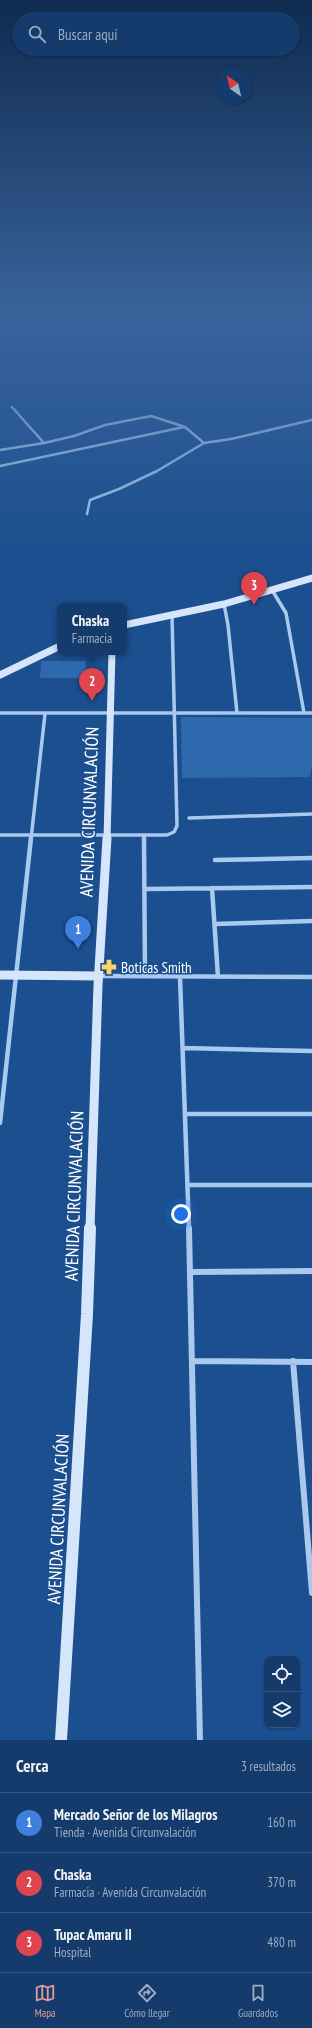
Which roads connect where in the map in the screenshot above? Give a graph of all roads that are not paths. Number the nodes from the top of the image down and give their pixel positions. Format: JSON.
{"nodes":[{"id":1,"x":12,"y":407,"type":"dead end"},
{"id":2,"x":312,"y":420,"type":"edge"},
{"id":3,"x":185,"y":427,"type":"junction"},
{"id":4,"x":44,"y":443,"type":"junction"},
{"id":5,"x":204,"y":443,"type":"junction"},
{"id":6,"x":0,"y":450,"type":"edge"},
{"id":7,"x":0,"y":466,"type":"edge"},
{"id":8,"x":87,"y":514,"type":"dead end"},
{"id":9,"x":312,"y":578,"type":"edge"},
{"id":10,"x":272,"y":590,"type":"junction"},
{"id":11,"x":224,"y":604,"type":"junction"},
{"id":12,"x":172,"y":615,"type":"junction"},
{"id":13,"x":127,"y":624,"type":"edge"},
{"id":14,"x":57,"y":647,"type":"edge"},
{"id":15,"x":112,"y":655,"type":"edge"},
{"id":16,"x":0,"y":675,"type":"edge"},
{"id":17,"x":0,"y":713,"type":"edge"},
{"id":18,"x":110,"y":713,"type":"junction"},
{"id":19,"x":175,"y":713,"type":"junction"},
{"id":20,"x":237,"y":713,"type":"junction"},
{"id":21,"x":304,"y":713,"type":"junction"},
{"id":22,"x":312,"y":713,"type":"edge"},
{"id":23,"x":44,"y":714,"type":"junction"},
{"id":24,"x":312,"y":814,"type":"edge"},
{"id":25,"x":189,"y":818,"type":"dead end"},
{"id":26,"x":0,"y":834,"type":"edge"},
{"id":27,"x":31,"y":834,"type":"junction"},
{"id":28,"x":107,"y":834,"type":"junction"},
{"id":29,"x":144,"y":835,"type":"junction"},
{"id":30,"x":312,"y":858,"type":"edge"},
{"id":31,"x":215,"y":860,"type":"dead end"},
{"id":32,"x":312,"y":887,"type":"edge"},
{"id":33,"x":212,"y":888,"type":"junction"},
{"id":34,"x":145,"y":889,"type":"junction"},
{"id":35,"x":312,"y":921,"type":"edge"},
{"id":36,"x":215,"y":924,"type":"junction"},
{"id":37,"x":15,"y":975,"type":"junction"},
{"id":38,"x":0,"y":976,"type":"edge"},
{"id":39,"x":99,"y":976,"type":"junction"},
{"id":40,"x":145,"y":976,"type":"junction"},
{"id":41,"x":180,"y":977,"type":"junction"},
{"id":42,"x":218,"y":977,"type":"junction"},
{"id":43,"x":312,"y":977,"type":"edge"},
{"id":44,"x":183,"y":1048,"type":"junction"},
{"id":45,"x":312,"y":1051,"type":"edge"},
{"id":46,"x":185,"y":1114,"type":"junction"},
{"id":47,"x":312,"y":1114,"type":"edge"},
{"id":48,"x":0,"y":1123,"type":"edge"},
{"id":49,"x":188,"y":1185,"type":"junction"},
{"id":50,"x":312,"y":1185,"type":"edge"},
{"id":51,"x":312,"y":1271,"type":"edge"},
{"id":52,"x":190,"y":1272,"type":"junction"},
{"id":53,"x":192,"y":1361,"type":"junction"},
{"id":54,"x":293,"y":1361,"type":"junction"},
{"id":55,"x":312,"y":1362,"type":"edge"},
{"id":56,"x":312,"y":1593,"type":"edge"},
{"id":57,"x":61,"y":1740,"type":"edge"},
{"id":58,"x":200,"y":1740,"type":"edge"}],
"edges":[{"from":1,"to":4,"type":"street"},
{"from":2,"to":5,"type":"street"},
{"from":3,"to":4,"type":"street"},
{"from":3,"to":5,"type":"street"},
{"from":3,"to":7,"type":"street"},
{"from":4,"to":6,"type":"street"},
{"from":5,"to":8,"type":"street"},
{"from":9,"to":10,"type":"street"},
{"from":10,"to":11,"type":"street"},
{"from":10,"to":21,"type":"street"},
{"from":11,"to":12,"type":"street"},
{"from":11,"to":20,"type":"street"},
{"from":12,"to":13,"type":"street"},
{"from":12,"to":19,"type":"street"},
{"from":14,"to":16,"type":"street"},
{"from":15,"to":18,"type":"street","name":"AVENIDA CIRCUNVALACIÓN"},
{"from":17,"to":23,"type":"street"},
{"from":18,"to":19,"type":"street"},
{"from":18,"to":23,"type":"street"},
{"from":18,"to":28,"type":"street","name":"AVENIDA CIRCUNVALACIÓN"},
{"from":19,"to":20,"type":"street"},
{"from":19,"to":29,"type":"street"},
{"from":20,"to":21,"type":"street"},
{"from":21,"to":22,"type":"street"},
{"from":23,"to":27,"type":"street"},
{"from":24,"to":25,"type":"street"},
{"from":26,"to":27,"type":"street"},
{"from":27,"to":28,"type":"street"},
{"from":27,"to":37,"type":"street"},
{"from":28,"to":29,"type":"street"},
{"from":28,"to":39,"type":"street","name":"AVENIDA CIRCUNVALACIÓN"},
{"from":29,"to":34,"type":"street"},
{"from":30,"to":31,"type":"street"},
{"from":32,"to":33,"type":"street"},
{"from":33,"to":34,"type":"street"},
{"from":33,"to":36,"type":"street"},
{"from":34,"to":40,"type":"street"},
{"from":35,"to":36,"type":"street"},
{"from":36,"to":42,"type":"street"},
{"from":37,"to":38,"type":"street"},
{"from":37,"to":39,"type":"street"},
{"from":37,"to":48,"type":"street"},
{"from":39,"to":40,"type":"street"},
{"from":39,"to":57,"type":"street","name":"AVENIDA CIRCUNVALACIÓN"},
{"from":40,"to":41,"type":"street"},
{"from":41,"to":42,"type":"street"},
{"from":41,"to":44,"type":"street"},
{"from":42,"to":43,"type":"street"},
{"from":44,"to":45,"type":"street"},
{"from":44,"to":46,"type":"street"},
{"from":46,"to":47,"type":"street"},
{"from":46,"to":49,"type":"street"},
{"from":49,"to":50,"type":"street"},
{"from":49,"to":52,"type":"street"},
{"from":51,"to":52,"type":"street"},
{"from":52,"to":53,"type":"street"},
{"from":53,"to":54,"type":"street"},
{"from":53,"to":58,"type":"street"},
{"from":54,"to":55,"type":"street"},
{"from":54,"to":56,"type":"street"}]}
